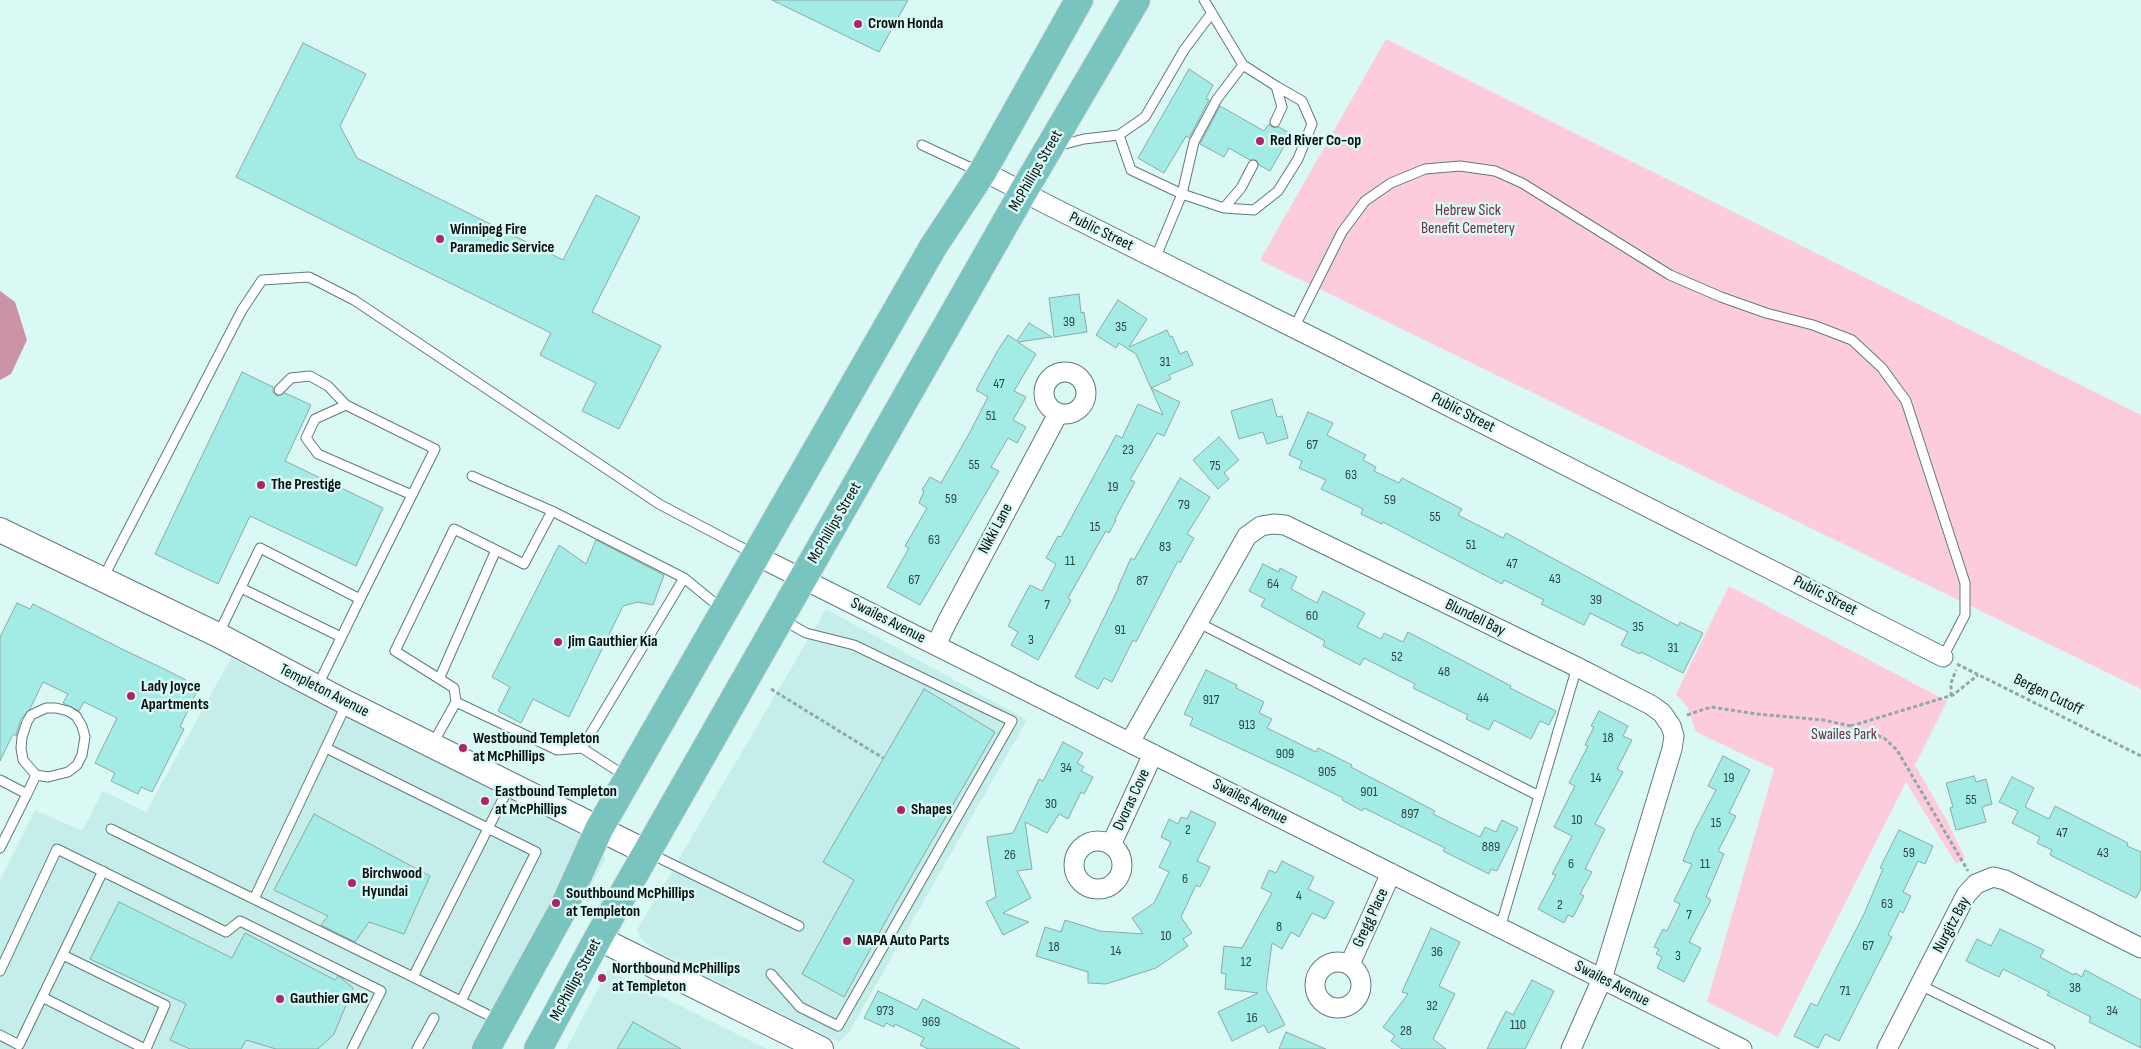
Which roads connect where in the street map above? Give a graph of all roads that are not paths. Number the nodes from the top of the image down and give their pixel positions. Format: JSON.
{"nodes":[{"id":1,"x":1079,"y":0,"type":"edge"},
{"id":2,"x":1136,"y":0,"type":"edge"},
{"id":3,"x":1204,"y":0,"type":"edge"},
{"id":4,"x":1211,"y":14,"type":"junction"},
{"id":5,"x":1244,"y":65,"type":"junction"},
{"id":6,"x":1276,"y":86,"type":"junction"},
{"id":7,"x":1275,"y":122,"type":"dead end"},
{"id":8,"x":1119,"y":135,"type":"junction"},
{"id":9,"x":922,"y":145,"type":"dead end"},
{"id":10,"x":1050,"y":148,"type":"junction"},
{"id":11,"x":1253,"y":165,"type":"dead end"},
{"id":12,"x":983,"y":170,"type":"junction"},
{"id":13,"x":1023,"y":192,"type":"junction"},
{"id":14,"x":1182,"y":194,"type":"junction"},
{"id":15,"x":1224,"y":208,"type":"junction"},
{"id":16,"x":1155,"y":258,"type":"junction"},
{"id":17,"x":1294,"y":328,"type":"junction"},
{"id":18,"x":279,"y":390,"type":"dead end"},
{"id":19,"x":346,"y":405,"type":"junction"},
{"id":20,"x":1058,"y":414,"type":"dead end"},
{"id":21,"x":472,"y":476,"type":"dead end"},
{"id":22,"x":412,"y":495,"type":"junction"},
{"id":23,"x":552,"y":511,"type":"junction"},
{"id":24,"x":0,"y":530,"type":"edge"},
{"id":25,"x":496,"y":550,"type":"junction"},
{"id":26,"x":757,"y":556,"type":"junction"},
{"id":27,"x":684,"y":578,"type":"junction"},
{"id":28,"x":803,"y":579,"type":"junction"},
{"id":29,"x":102,"y":580,"type":"junction"},
{"id":30,"x":241,"y":588,"type":"junction"},
{"id":31,"x":360,"y":599,"type":"junction"},
{"id":32,"x":725,"y":611,"type":"junction"},
{"id":33,"x":780,"y":619,"type":"junction"},
{"id":34,"x":1197,"y":622,"type":"junction"},
{"id":35,"x":218,"y":635,"type":"junction"},
{"id":36,"x":341,"y":636,"type":"junction"},
{"id":37,"x":936,"y":645,"type":"junction"},
{"id":38,"x":1951,"y":661,"type":"joint"},
{"id":39,"x":1577,"y":667,"type":"junction"},
{"id":40,"x":440,"y":678,"type":"junction"},
{"id":41,"x":317,"y":688,"type":"junction"},
{"id":42,"x":456,"y":702,"type":"junction"},
{"id":43,"x":347,"y":703,"type":"junction"},
{"id":44,"x":1130,"y":742,"type":"junction"},
{"id":45,"x":432,"y":745,"type":"junction"},
{"id":46,"x":326,"y":748,"type":"junction"},
{"id":47,"x":582,"y":748,"type":"junction"},
{"id":48,"x":1153,"y":754,"type":"junction"},
{"id":49,"x":36,"y":775,"type":"junction"},
{"id":50,"x":629,"y":778,"type":"junction"},
{"id":51,"x":0,"y":780,"type":"edge"},
{"id":52,"x":510,"y":785,"type":"junction"},
{"id":53,"x":27,"y":794,"type":"junction"},
{"id":54,"x":1539,"y":796,"type":"junction"},
{"id":55,"x":488,"y":827,"type":"junction"},
{"id":56,"x":111,"y":829,"type":"dead end"},
{"id":57,"x":599,"y":829,"type":"junction"},
{"id":58,"x":1111,"y":845,"type":"dead end"},
{"id":59,"x":0,"y":848,"type":"edge"},
{"id":60,"x":648,"y":853,"type":"junction"},
{"id":61,"x":103,"y":872,"type":"junction"},
{"id":62,"x":1391,"y":873,"type":"junction"},
{"id":63,"x":254,"y":899,"type":"junction"},
{"id":64,"x":799,"y":926,"type":"dead end"},
{"id":65,"x":1500,"y":928,"type":"junction"},
{"id":66,"x":598,"y":938,"type":"junction"},
{"id":67,"x":2141,"y":948,"type":"edge"},
{"id":68,"x":63,"y":955,"type":"junction"},
{"id":69,"x":1350,"y":964,"type":"dead end"},
{"id":70,"x":0,"y":971,"type":"edge"},
{"id":71,"x":771,"y":974,"type":"dead end"},
{"id":72,"x":413,"y":977,"type":"junction"},
{"id":73,"x":1602,"y":979,"type":"junction"},
{"id":74,"x":1920,"y":985,"type":"junction"},
{"id":75,"x":42,"y":997,"type":"junction"},
{"id":76,"x":461,"y":1001,"type":"junction"},
{"id":77,"x":434,"y":1018,"type":"dead end"},
{"id":78,"x":501,"y":1021,"type":"junction"},
{"id":79,"x":0,"y":1035,"type":"edge"},
{"id":80,"x":21,"y":1048,"type":"edge"},
{"id":81,"x":146,"y":1049,"type":"edge"},
{"id":82,"x":352,"y":1049,"type":"edge"},
{"id":83,"x":417,"y":1049,"type":"edge"},
{"id":84,"x":486,"y":1049,"type":"edge"},
{"id":85,"x":538,"y":1049,"type":"edge"},
{"id":86,"x":821,"y":1049,"type":"edge"},
{"id":87,"x":1571,"y":1049,"type":"edge"},
{"id":88,"x":1742,"y":1049,"type":"edge"},
{"id":89,"x":1887,"y":1049,"type":"edge"},
{"id":90,"x":2050,"y":1049,"type":"edge"}],
"edges":[{"from":1,"to":12,"type":"main road"},
{"from":2,"to":10,"type":"main road","name":"McPhillips Street"},
{"from":3,"to":4,"type":"lane"},
{"from":4,"to":5,"type":"lane"},
{"from":4,"to":8,"type":"lane"},
{"from":5,"to":6,"type":"lane"},
{"from":5,"to":14,"type":"lane"},
{"from":6,"to":7,"type":"lane"},
{"from":6,"to":15,"type":"lane"},
{"from":8,"to":10,"type":"lane"},
{"from":8,"to":14,"type":"lane"},
{"from":9,"to":12,"type":"lane"},
{"from":10,"to":13,"type":"main road","name":"McPhillips Street"},
{"from":11,"to":15,"type":"lane"},
{"from":12,"to":13,"type":"street","name":"Public Street"},
{"from":12,"to":26,"type":"main road"},
{"from":13,"to":16,"type":"street","name":"Public Street"},
{"from":13,"to":28,"type":"main road","name":"McPhillips Street"},
{"from":14,"to":15,"type":"lane"},
{"from":14,"to":16,"type":"lane"},
{"from":16,"to":17,"type":"street","name":"Public Street"},
{"from":17,"to":38,"type":"street","name":"Public Street"},
{"from":17,"to":38,"type":"lane"},
{"from":18,"to":19,"type":"lane"},
{"from":19,"to":22,"type":"lane"},
{"from":19,"to":22,"type":"lane"},
{"from":20,"to":37,"type":"street","name":"Nikki Lane"},
{"from":21,"to":23,"type":"lane"},
{"from":22,"to":31,"type":"lane"},
{"from":23,"to":25,"type":"lane"},
{"from":23,"to":27,"type":"lane"},
{"from":24,"to":29,"type":"street","name":"Templeton Avenue"},
{"from":25,"to":40,"type":"lane"},
{"from":25,"to":40,"type":"lane"},
{"from":26,"to":28,"type":"street","name":"Swailes Avenue"},
{"from":26,"to":29,"type":"lane"},
{"from":26,"to":32,"type":"main road"},
{"from":27,"to":32,"type":"lane"},
{"from":27,"to":47,"type":"lane"},
{"from":28,"to":33,"type":"main road","name":"McPhillips Street"},
{"from":28,"to":37,"type":"street","name":"Swailes Avenue"},
{"from":29,"to":35,"type":"street","name":"Templeton Avenue"},
{"from":30,"to":31,"type":"lane"},
{"from":30,"to":35,"type":"lane"},
{"from":30,"to":36,"type":"lane"},
{"from":31,"to":36,"type":"lane"},
{"from":32,"to":50,"type":"main road"},
{"from":33,"to":60,"type":"main road","name":"McPhillips Street"},
{"from":33,"to":71,"type":"lane"},
{"from":34,"to":39,"type":"street","name":"Blundell Bay"},
{"from":34,"to":44,"type":"street","name":"Blundell Bay"},
{"from":34,"to":54,"type":"lane"},
{"from":35,"to":41,"type":"street","name":"Templeton Avenue"},
{"from":36,"to":41,"type":"lane"},
{"from":37,"to":44,"type":"street","name":"Swailes Avenue"},
{"from":39,"to":54,"type":"lane"},
{"from":39,"to":73,"type":"street","name":"Blundell Bay"},
{"from":40,"to":42,"type":"lane"},
{"from":41,"to":43,"type":"street","name":"Templeton Avenue"},
{"from":42,"to":45,"type":"lane"},
{"from":42,"to":47,"type":"lane"},
{"from":43,"to":45,"type":"street","name":"Templeton Avenue"},
{"from":43,"to":46,"type":"lane"},
{"from":44,"to":48,"type":"street","name":"Swailes Avenue"},
{"from":45,"to":52,"type":"street","name":"Templeton Avenue"},
{"from":46,"to":55,"type":"lane"},
{"from":46,"to":63,"type":"lane"},
{"from":47,"to":50,"type":"lane"},
{"from":48,"to":58,"type":"street","name":"Dvoras Cove"},
{"from":48,"to":62,"type":"street","name":"Swailes Avenue"},
{"from":49,"to":49,"type":"lane"},
{"from":49,"to":53,"type":"lane"},
{"from":50,"to":57,"type":"main road"},
{"from":51,"to":53,"type":"lane"},
{"from":52,"to":55,"type":"lane"},
{"from":52,"to":57,"type":"street","name":"Templeton Avenue"},
{"from":53,"to":59,"type":"lane"},
{"from":54,"to":65,"type":"lane"},
{"from":55,"to":72,"type":"lane"},
{"from":55,"to":76,"type":"lane"},
{"from":56,"to":63,"type":"lane"},
{"from":57,"to":60,"type":"street","name":"Templeton Avenue"},
{"from":57,"to":78,"type":"main road"},
{"from":60,"to":64,"type":"lane"},
{"from":60,"to":66,"type":"main road","name":"McPhillips Street"},
{"from":61,"to":68,"type":"lane"},
{"from":61,"to":70,"type":"lane"},
{"from":61,"to":82,"type":"lane"},
{"from":62,"to":65,"type":"street","name":"Swailes Avenue"},
{"from":62,"to":69,"type":"street","name":"Gregg Place"},
{"from":63,"to":72,"type":"lane"},
{"from":65,"to":73,"type":"street","name":"Swailes Avenue"},
{"from":66,"to":85,"type":"main road","name":"McPhillips Street"},
{"from":66,"to":86,"type":"street"},
{"from":67,"to":74,"type":"street","name":"Nurgitz Bay"},
{"from":68,"to":75,"type":"lane"},
{"from":68,"to":81,"type":"lane"},
{"from":72,"to":76,"type":"lane"},
{"from":73,"to":87,"type":"street","name":"Blundell Bay"},
{"from":73,"to":88,"type":"street","name":"Swailes Avenue"},
{"from":74,"to":89,"type":"street","name":"Nurgitz Bay"},
{"from":74,"to":90,"type":"lane"},
{"from":75,"to":80,"type":"lane"},
{"from":75,"to":81,"type":"lane"},
{"from":76,"to":78,"type":"lane"},
{"from":77,"to":83,"type":"lane"},
{"from":78,"to":84,"type":"main road"},
{"from":79,"to":80,"type":"lane"}]}
